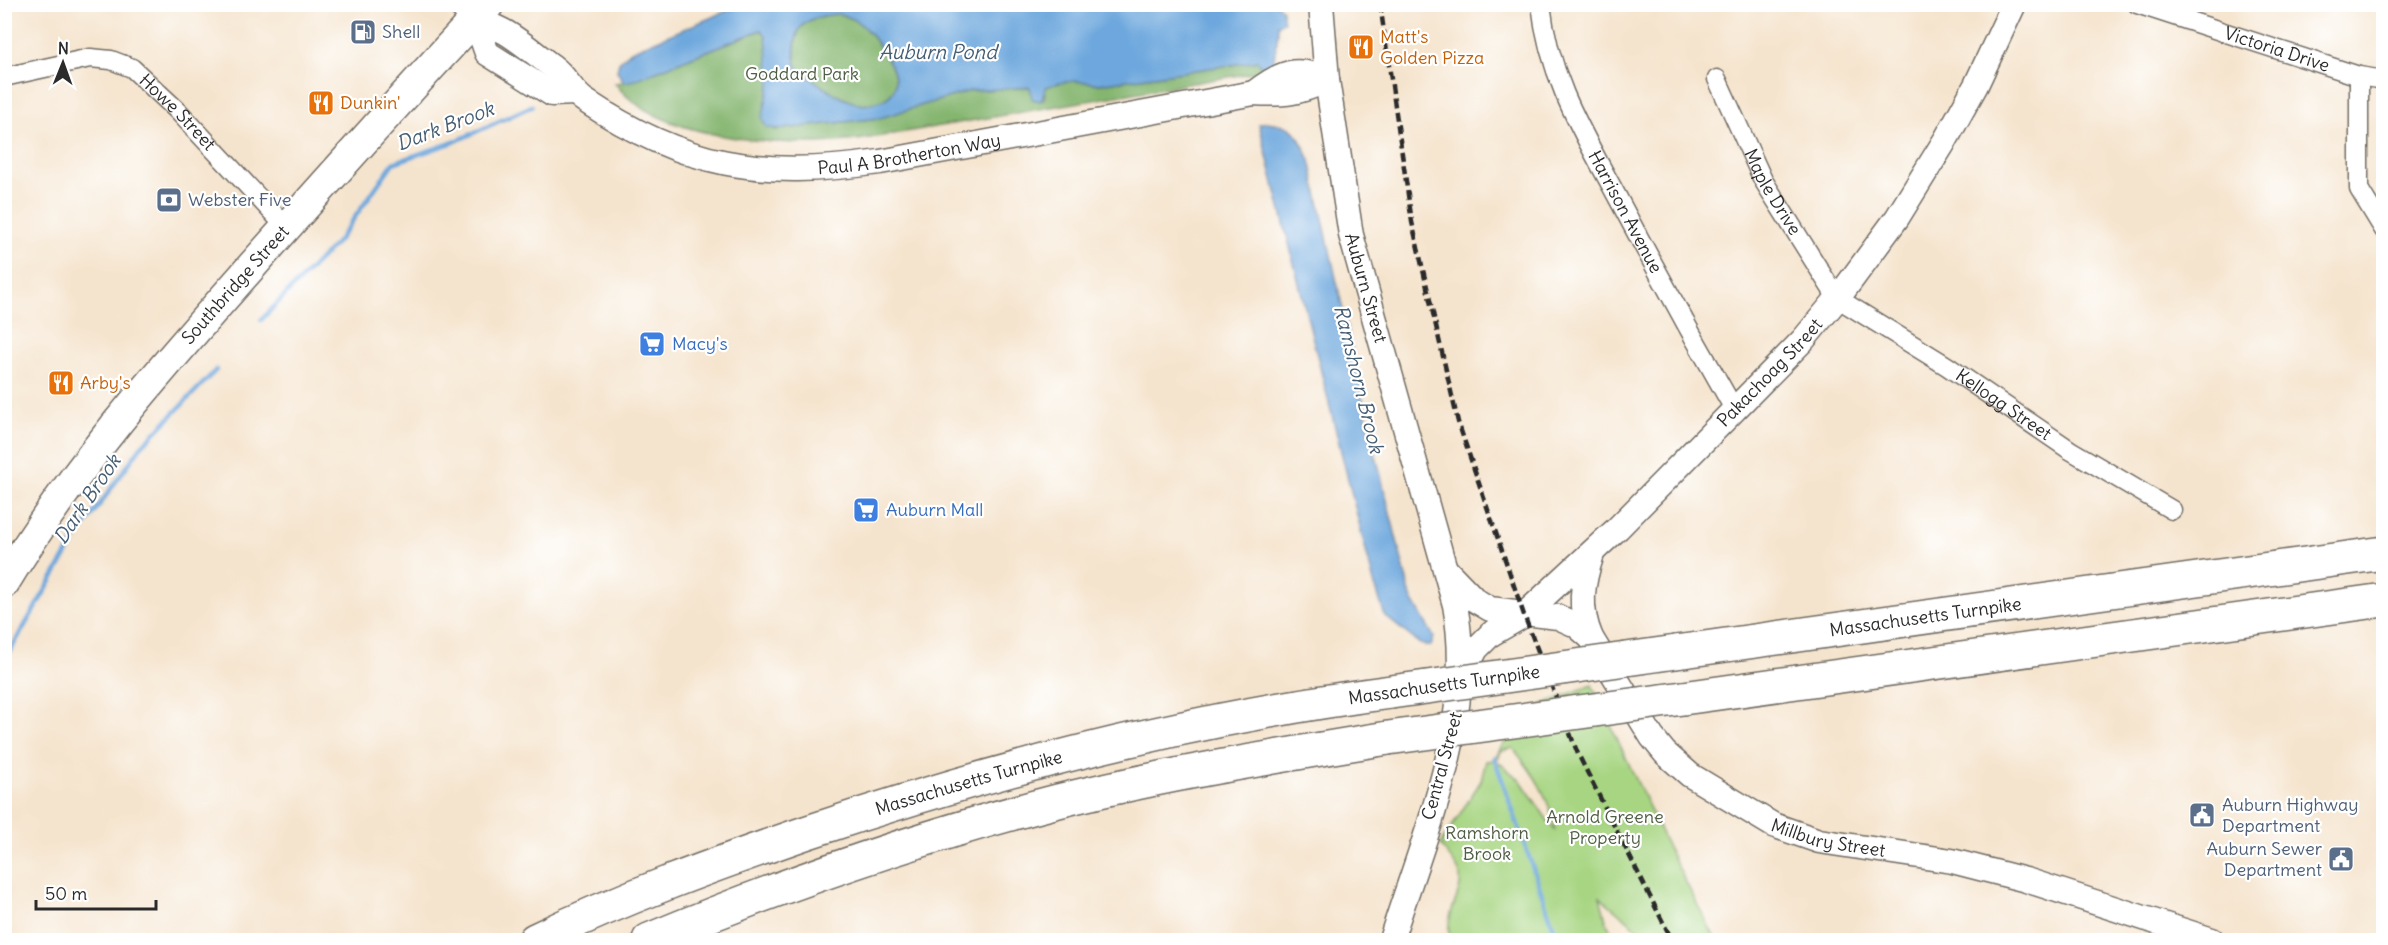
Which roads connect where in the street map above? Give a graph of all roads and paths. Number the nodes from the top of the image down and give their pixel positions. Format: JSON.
{"nodes":[{"id":1,"x":1322,"y":4,"type":"edge"},
{"id":2,"x":1541,"y":4,"type":"edge"},
{"id":3,"x":2014,"y":4,"type":"edge"},
{"id":4,"x":2137,"y":4,"type":"edge"},
{"id":5,"x":474,"y":9,"type":"edge"},
{"id":6,"x":2359,"y":76,"type":"junction"},
{"id":7,"x":4,"y":77,"type":"edge"},
{"id":8,"x":1717,"y":79,"type":"dead end"},
{"id":9,"x":1327,"y":80,"type":"junction"},
{"id":10,"x":2384,"y":80,"type":"edge"},
{"id":11,"x":287,"y":228,"type":"junction"},
{"id":12,"x":2384,"y":230,"type":"edge"},
{"id":13,"x":1837,"y":298,"type":"junction"},
{"id":14,"x":1734,"y":410,"type":"junction"},
{"id":15,"x":2172,"y":510,"type":"dead end"},
{"id":16,"x":1593,"y":552,"type":"junction"},
{"id":17,"x":2384,"y":553,"type":"edge"},
{"id":18,"x":1443,"y":566,"type":"junction"},
{"id":19,"x":4,"y":583,"type":"edge"},
{"id":20,"x":2384,"y":600,"type":"edge"},
{"id":21,"x":1524,"y":615,"type":"junction"},
{"id":22,"x":1591,"y":638,"type":"junction"},
{"id":23,"x":1461,"y":677,"type":"junction"},
{"id":24,"x":1454,"y":729,"type":"junction"},
{"id":25,"x":535,"y":940,"type":"edge"},
{"id":26,"x":649,"y":940,"type":"edge"},
{"id":27,"x":1391,"y":940,"type":"edge"},
{"id":28,"x":2212,"y":940,"type":"edge"}],
"edges":[{"from":1,"to":9,"type":"street","name":"Auburn Street"},
{"from":2,"to":14,"type":"street","name":"Harrison Avenue"},
{"from":3,"to":13,"type":"street","name":"Pakachoag Street"},
{"from":4,"to":6,"type":"street","name":"Victoria Drive"},
{"from":5,"to":9,"type":"street","name":"Paul A Brotherton Way"},
{"from":5,"to":11,"type":"main road","name":"Southbridge Street"},
{"from":6,"to":10,"type":"street","name":"Victoria Drive"},
{"from":6,"to":12,"type":"street"},
{"from":7,"to":11,"type":"street","name":"Howe Street"},
{"from":8,"to":13,"type":"street","name":"Maple Drive"},
{"from":9,"to":18,"type":"street","name":"Auburn Street"},
{"from":11,"to":19,"type":"main road","name":"Southbridge Street"},
{"from":13,"to":14,"type":"street","name":"Pakachoag Street"},
{"from":13,"to":15,"type":"street","name":"Kellogg Street"},
{"from":14,"to":16,"type":"street","name":"Pakachoag Street"},
{"from":16,"to":21,"type":"street","name":"Pakachoag Street"},
{"from":16,"to":22,"type":"street"},
{"from":17,"to":25,"type":"highway","name":"Massachusetts Turnpike","bridge":true},
{"from":18,"to":21,"type":"street"},
{"from":18,"to":23,"type":"street","name":"Auburn Street"},
{"from":20,"to":24,"type":"highway","bridge":true},
{"from":21,"to":22,"type":"street","name":"Millbury Street"},
{"from":21,"to":23,"type":"street","name":"Central Street"},
{"from":22,"to":28,"type":"street","name":"Millbury Street"},
{"from":23,"to":24,"type":"street","name":"Central Street"},
{"from":24,"to":26,"type":"highway","bridge":true},
{"from":24,"to":27,"type":"street","name":"Central Street"}]}
